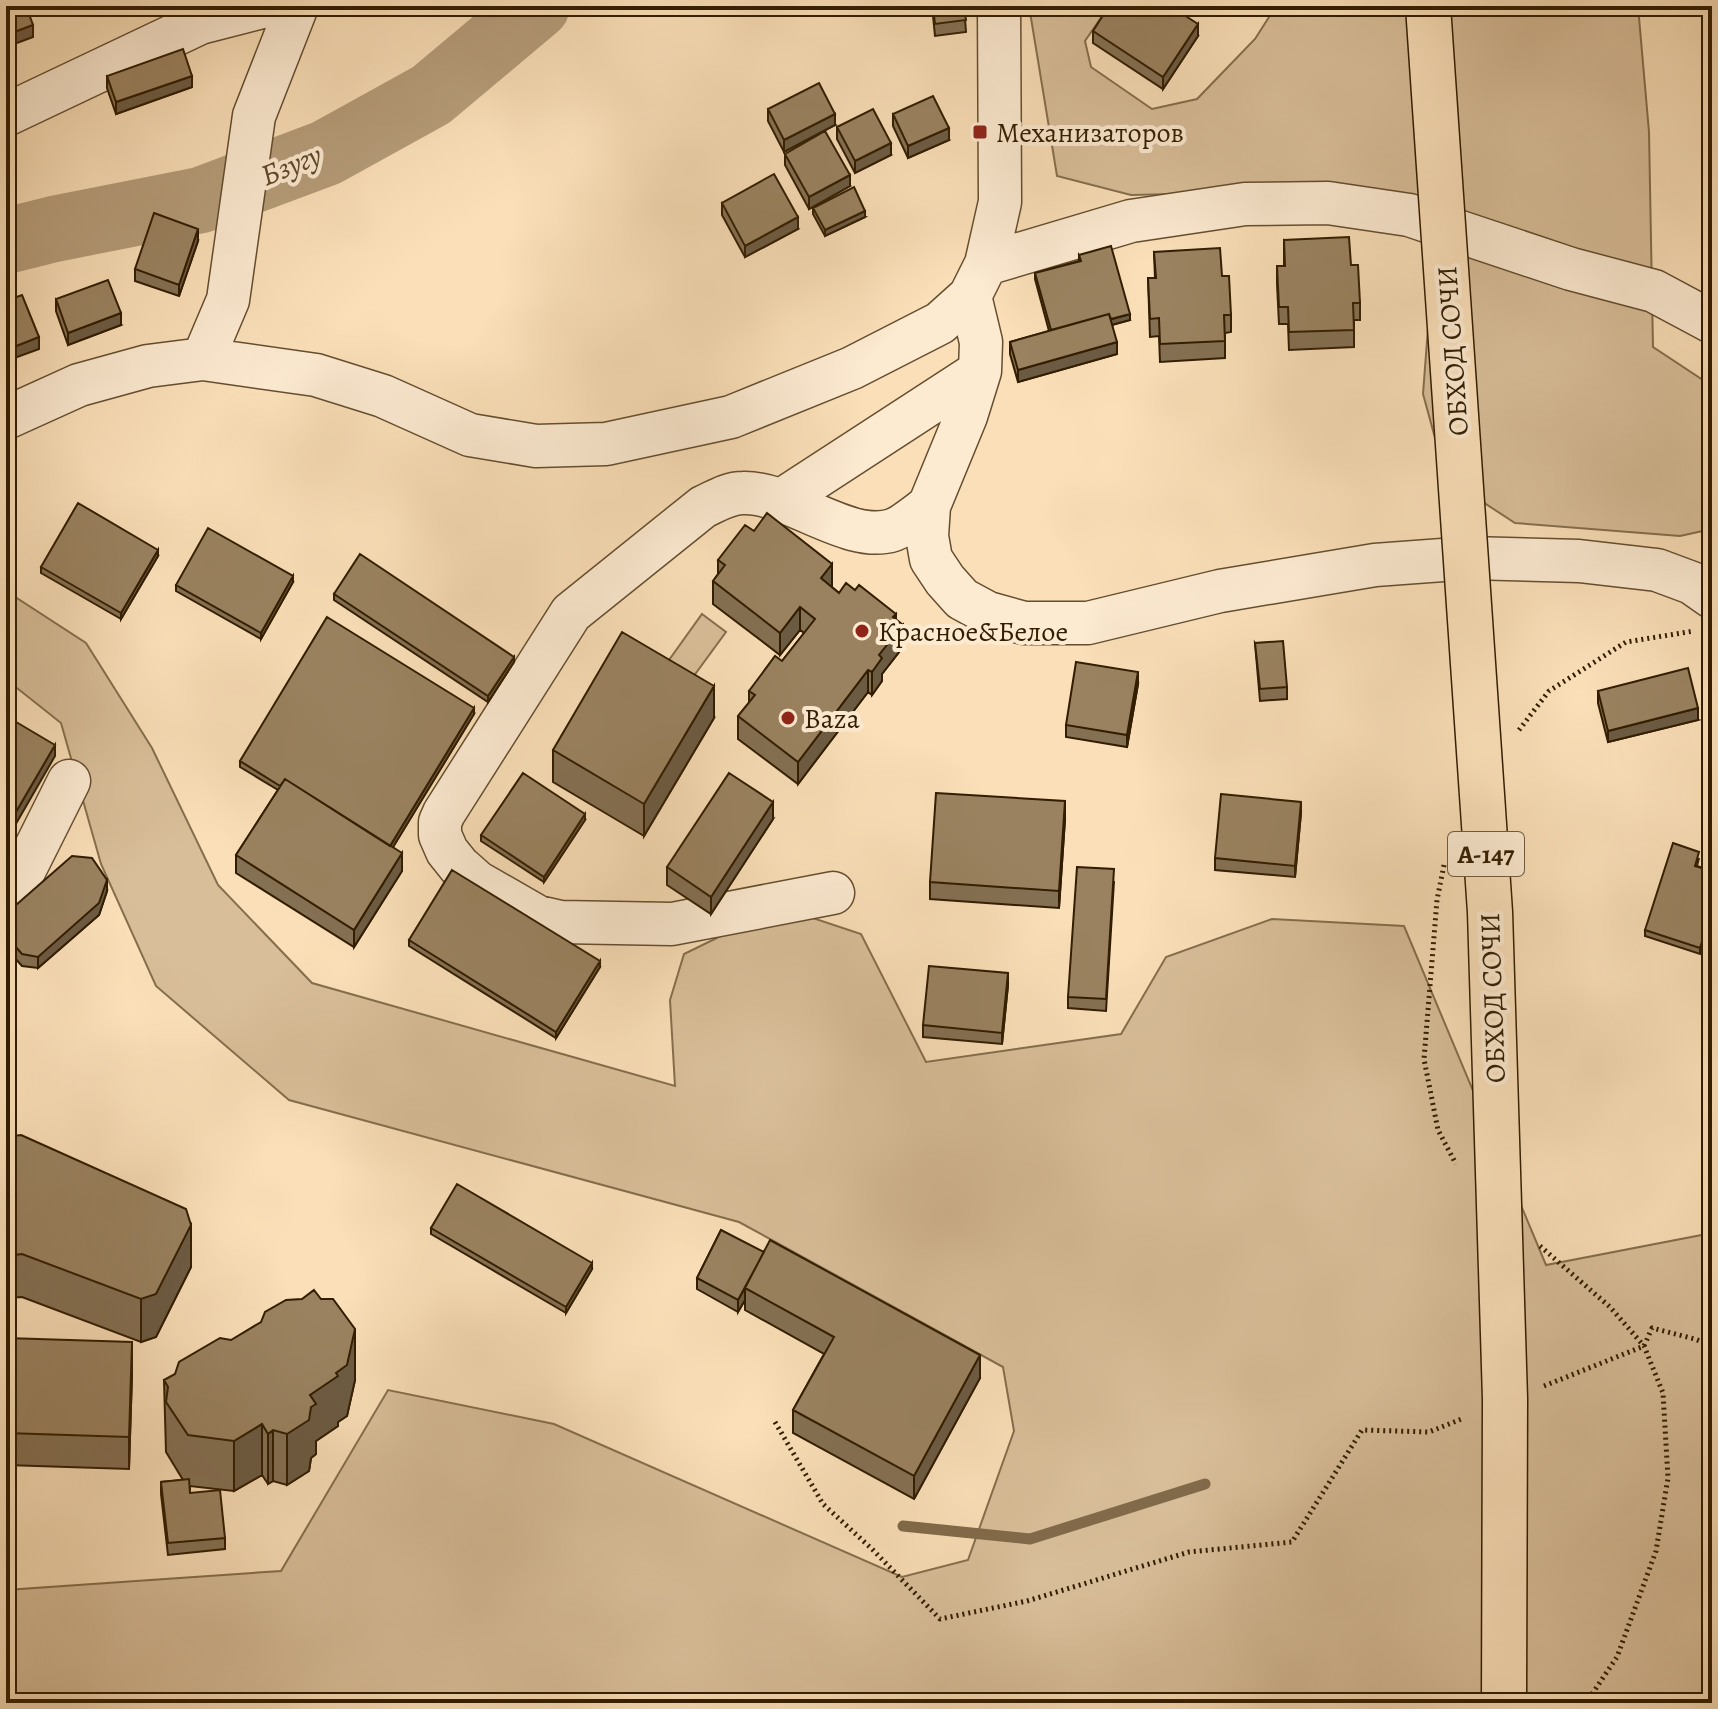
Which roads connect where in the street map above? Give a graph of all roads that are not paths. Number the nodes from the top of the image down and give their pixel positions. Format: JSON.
{"nodes":[{"id":1,"x":266,"y":6,"type":"edge"},
{"id":2,"x":297,"y":6,"type":"edge"},
{"id":3,"x":999,"y":6,"type":"edge"},
{"id":4,"x":1428,"y":6,"type":"edge"},
{"id":5,"x":6,"y":115,"type":"edge"},
{"id":6,"x":978,"y":280,"type":"junction"},
{"id":7,"x":1712,"y":322,"type":"edge"},
{"id":8,"x":203,"y":359,"type":"junction"},
{"id":9,"x":980,"y":371,"type":"junction"},
{"id":10,"x":8,"y":414,"type":"edge"},
{"id":11,"x":780,"y":501,"type":"junction"},
{"id":12,"x":929,"y":506,"type":"junction"},
{"id":13,"x":1710,"y":613,"type":"edge"},
{"id":14,"x":69,"y":781,"type":"dead end"},
{"id":15,"x":6,"y":888,"type":"edge"},
{"id":16,"x":833,"y":893,"type":"dead end"},
{"id":17,"x":1504,"y":1703,"type":"edge"}],
"edges":[{"from":1,"to":5,"type":"street"},
{"from":2,"to":8,"type":"street"},
{"from":3,"to":6,"type":"street"},
{"from":4,"to":17,"type":"highway","name":"ОБХОД СОЧИ","number":"А-147","bridge":true},
{"from":6,"to":7,"type":"street"},
{"from":6,"to":8,"type":"street"},
{"from":6,"to":9,"type":"street"},
{"from":8,"to":10,"type":"street"},
{"from":9,"to":11,"type":"street"},
{"from":9,"to":12,"type":"street"},
{"from":11,"to":12,"type":"street"},
{"from":11,"to":16,"type":"street"},
{"from":12,"to":13,"type":"street"},
{"from":14,"to":15,"type":"street"}]}
